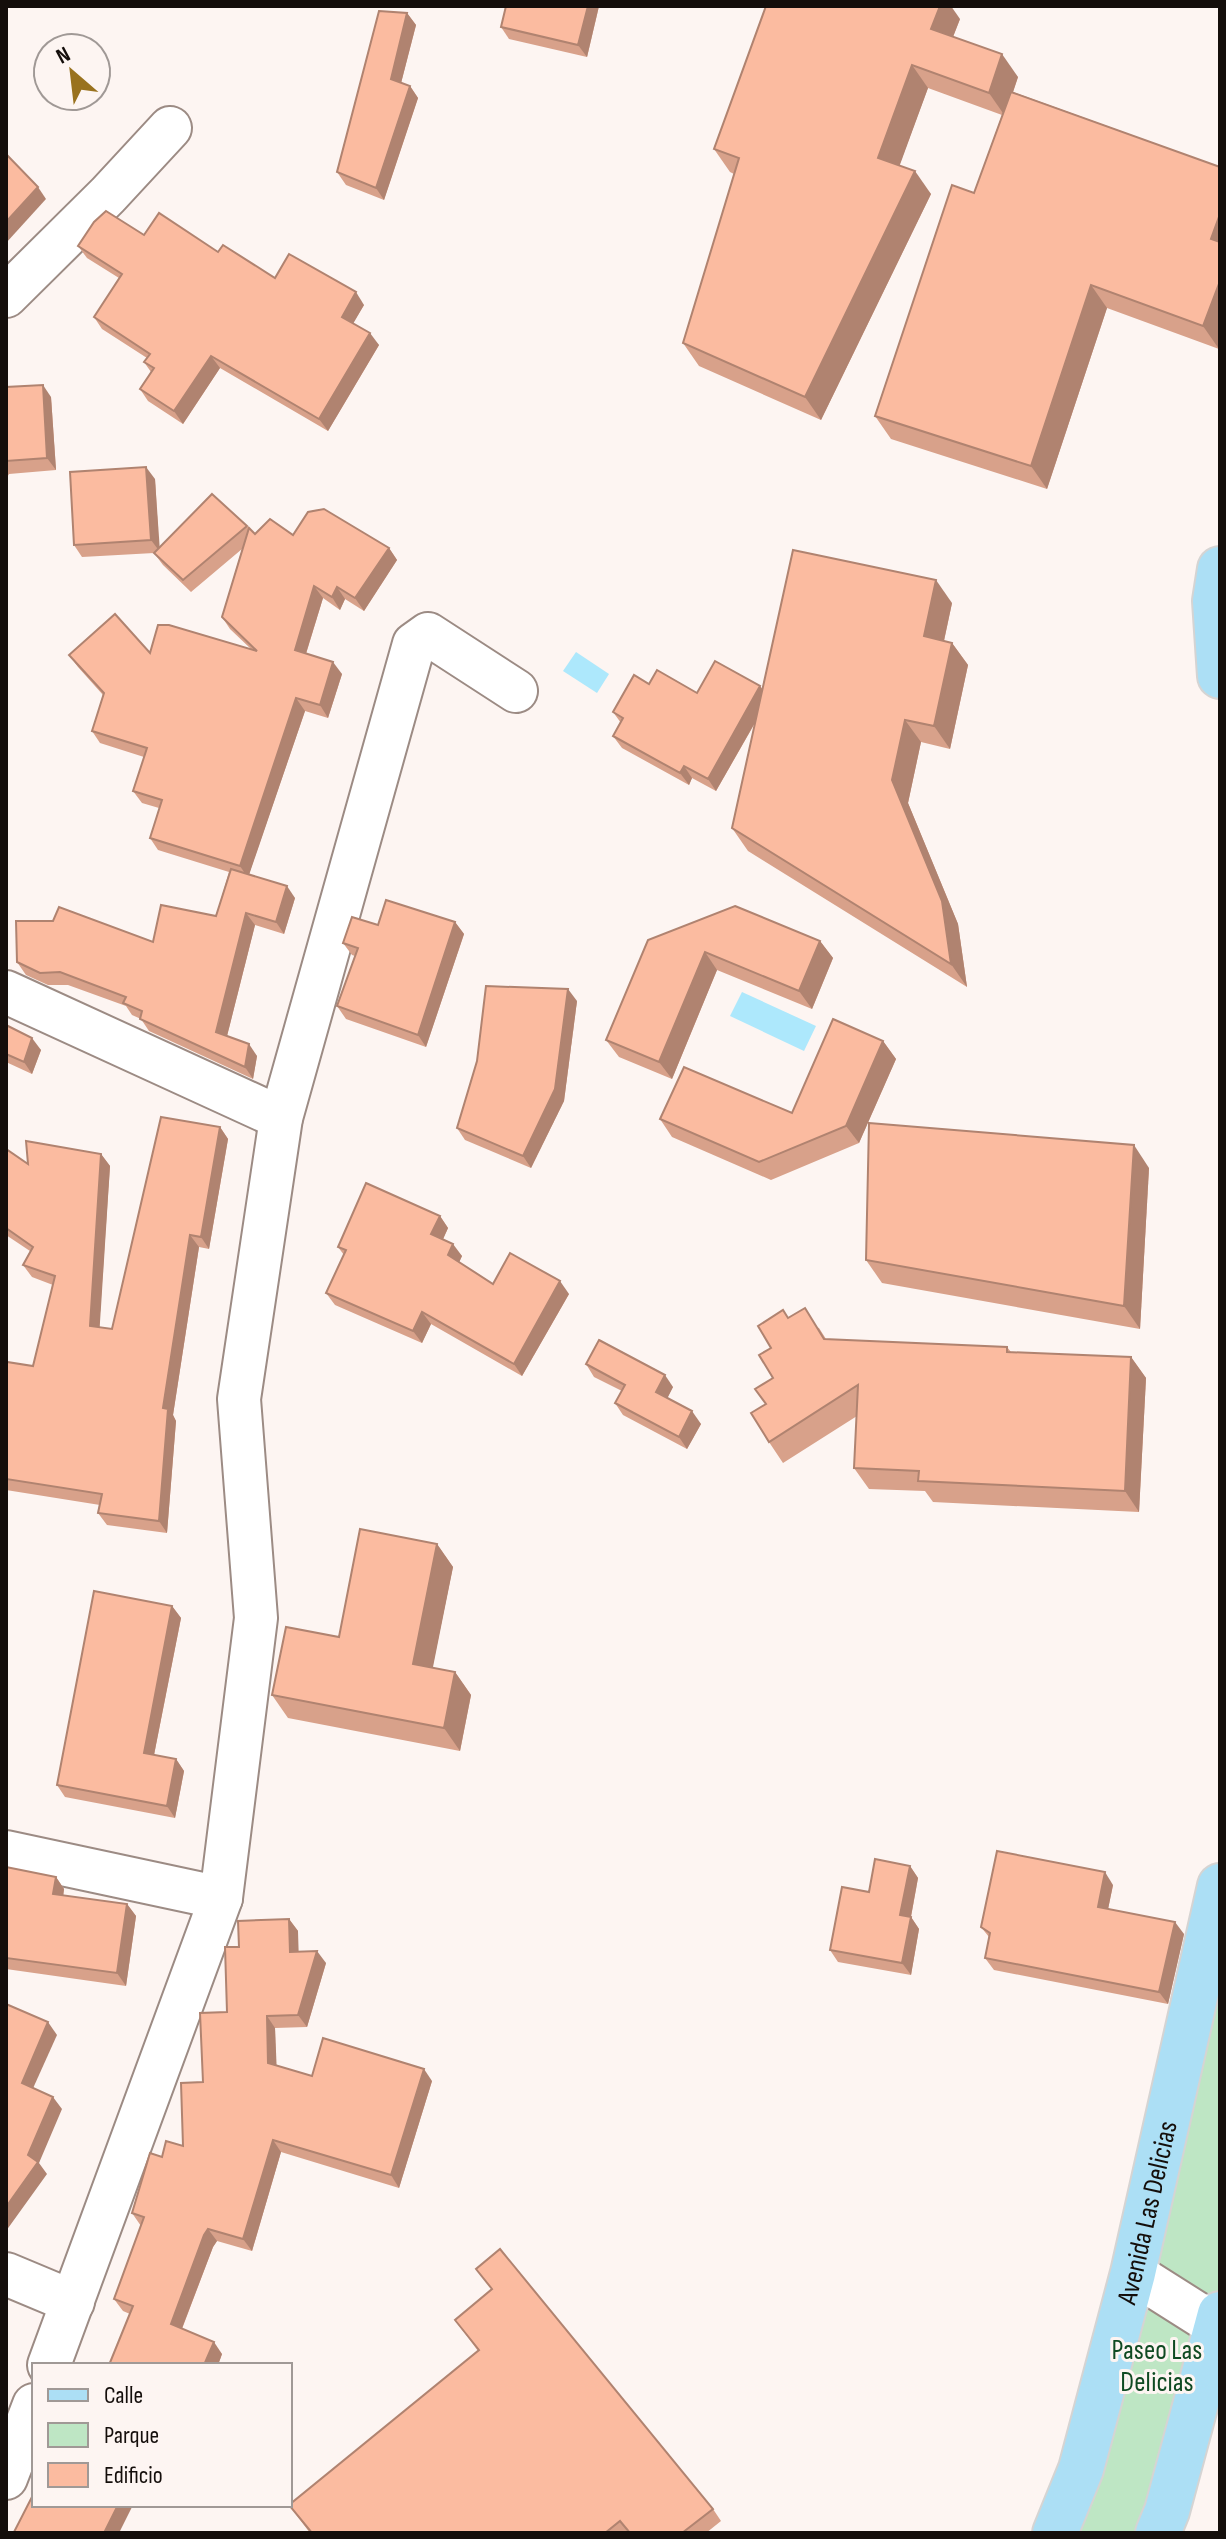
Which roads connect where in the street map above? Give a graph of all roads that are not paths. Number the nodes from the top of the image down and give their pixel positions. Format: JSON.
{"nodes":[{"id":1,"x":170,"y":128,"type":"dead end"},
{"id":2,"x":6,"y":296,"type":"edge"},
{"id":3,"x":1220,"y":569,"type":"edge"},
{"id":4,"x":1220,"y":676,"type":"edge"},
{"id":5,"x":516,"y":691,"type":"dead end"},
{"id":6,"x":6,"y":992,"type":"edge"},
{"id":7,"x":281,"y":1118,"type":"junction"},
{"id":8,"x":6,"y":1852,"type":"edge"},
{"id":9,"x":1220,"y":1886,"type":"edge"},
{"id":10,"x":221,"y":1898,"type":"junction"},
{"id":11,"x":1133,"y":2273,"type":"junction"},
{"id":12,"x":6,"y":2274,"type":"edge"},
{"id":13,"x":73,"y":2302,"type":"junction"},
{"id":14,"x":1219,"y":2323,"type":"edge"},
{"id":15,"x":50,"y":2363,"type":"edge"},
{"id":16,"x":32,"y":2410,"type":"edge"},
{"id":17,"x":6,"y":2478,"type":"edge"},
{"id":18,"x":1055,"y":2533,"type":"edge"},
{"id":19,"x":1158,"y":2533,"type":"edge"}],
"edges":[{"from":1,"to":2,"type":"street"},
{"from":3,"to":4,"type":"main road"},
{"from":5,"to":7,"type":"street"},
{"from":6,"to":7,"type":"street"},
{"from":7,"to":10,"type":"street"},
{"from":8,"to":10,"type":"street"},
{"from":9,"to":11,"type":"main road","name":"Avenida Las Delicias"},
{"from":10,"to":13,"type":"street"},
{"from":11,"to":14,"type":"street"},
{"from":11,"to":18,"type":"main road","name":"Avenida Las Delicias"},
{"from":12,"to":13,"type":"street"},
{"from":13,"to":15,"type":"street"},
{"from":14,"to":19,"type":"main road"},
{"from":16,"to":17,"type":"street"}]}
